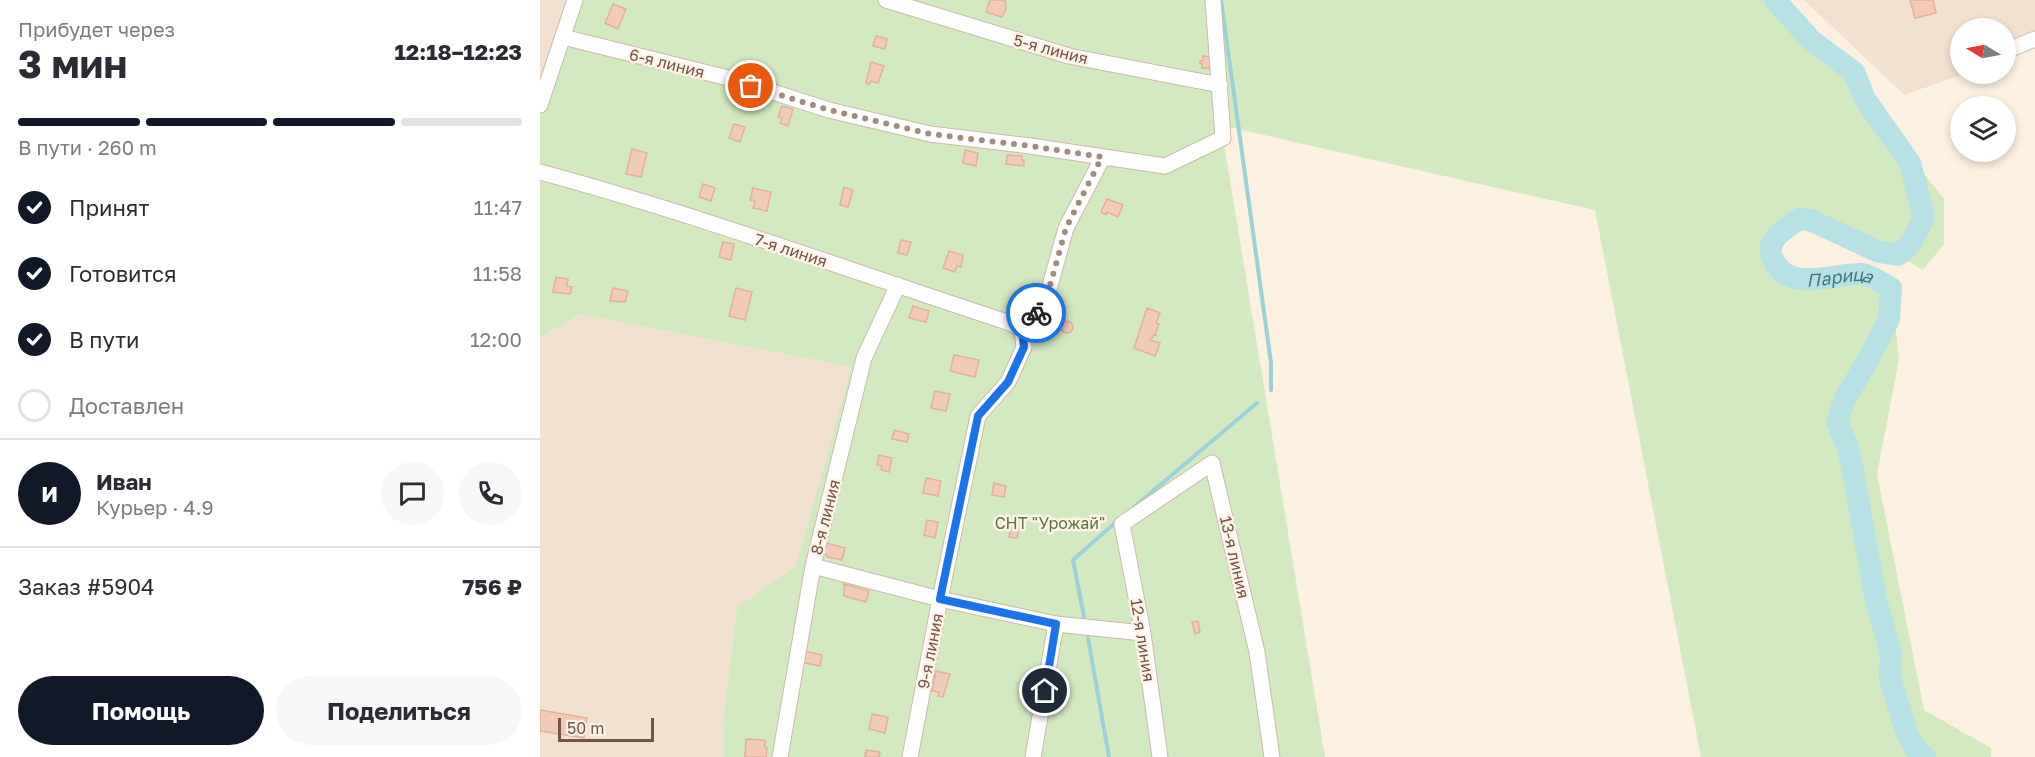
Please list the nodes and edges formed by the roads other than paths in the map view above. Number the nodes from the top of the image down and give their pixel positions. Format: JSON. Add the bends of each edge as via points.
{"nodes":[{"id":1,"x":575,"y":0,"type":"edge"},
{"id":2,"x":886,"y":0,"type":"edge"},
{"id":3,"x":1213,"y":0,"type":"edge"},
{"id":4,"x":563,"y":36,"type":"junction"},
{"id":5,"x":2035,"y":39,"type":"edge"},
{"id":6,"x":2016,"y":47,"type":"edge"},
{"id":7,"x":1220,"y":85,"type":"junction"},
{"id":8,"x":540,"y":105,"type":"edge"},
{"id":9,"x":1102,"y":157,"type":"junction"},
{"id":10,"x":540,"y":172,"type":"edge"},
{"id":11,"x":898,"y":285,"type":"junction"},
{"id":12,"x":1022,"y":329,"type":"junction"},
{"id":13,"x":1122,"y":524,"type":"joint"},
{"id":14,"x":813,"y":566,"type":"junction"},
{"id":15,"x":940,"y":599,"type":"junction"},
{"id":16,"x":1056,"y":624,"type":"junction"},
{"id":17,"x":1143,"y":633,"type":"junction"},
{"id":18,"x":780,"y":757,"type":"edge"},
{"id":19,"x":910,"y":757,"type":"edge"},
{"id":20,"x":1033,"y":757,"type":"edge"},
{"id":21,"x":1160,"y":757,"type":"edge"},
{"id":22,"x":1272,"y":757,"type":"edge"}],
"edges":[{"from":1,"to":4,"type":"street"},
{"from":2,"to":7,"type":"street","name":"5-я линия","via":[[1069,56]]},
{"from":3,"to":7,"type":"street"},
{"from":4,"to":8,"type":"street"},
{"from":4,"to":9,"type":"street","name":"6-я линия","via":[[930,134]]},
{"from":5,"to":6,"type":"street"},
{"from":7,"to":9,"type":"street","name":"6-я линия","via":[[1223,138],[1165,166]]},
{"from":9,"to":12,"type":"street","via":[[1066,228],[1046,300]]},
{"from":10,"to":11,"type":"street","name":"7-я линия","via":[[618,193]]},
{"from":11,"to":12,"type":"street","name":"7-я линия"},
{"from":11,"to":14,"type":"street","name":"8-я линия","via":[[864,358]]},
{"from":12,"to":15,"type":"street","name":"9-я линия","via":[[1024,347],[1008,382],[978,416]]},
{"from":13,"to":17,"type":"street","name":"12-я линия"},
{"from":13,"to":22,"type":"street","name":"13-я линия","via":[[1212,463],[1257,652]]},
{"from":14,"to":15,"type":"street"},
{"from":14,"to":18,"type":"street","name":"8-я линия"},
{"from":15,"to":16,"type":"street"},
{"from":15,"to":19,"type":"street","name":"9-я линия"},
{"from":16,"to":17,"type":"street"},
{"from":16,"to":20,"type":"street"},
{"from":17,"to":21,"type":"street","name":"12-я линия"}]}
